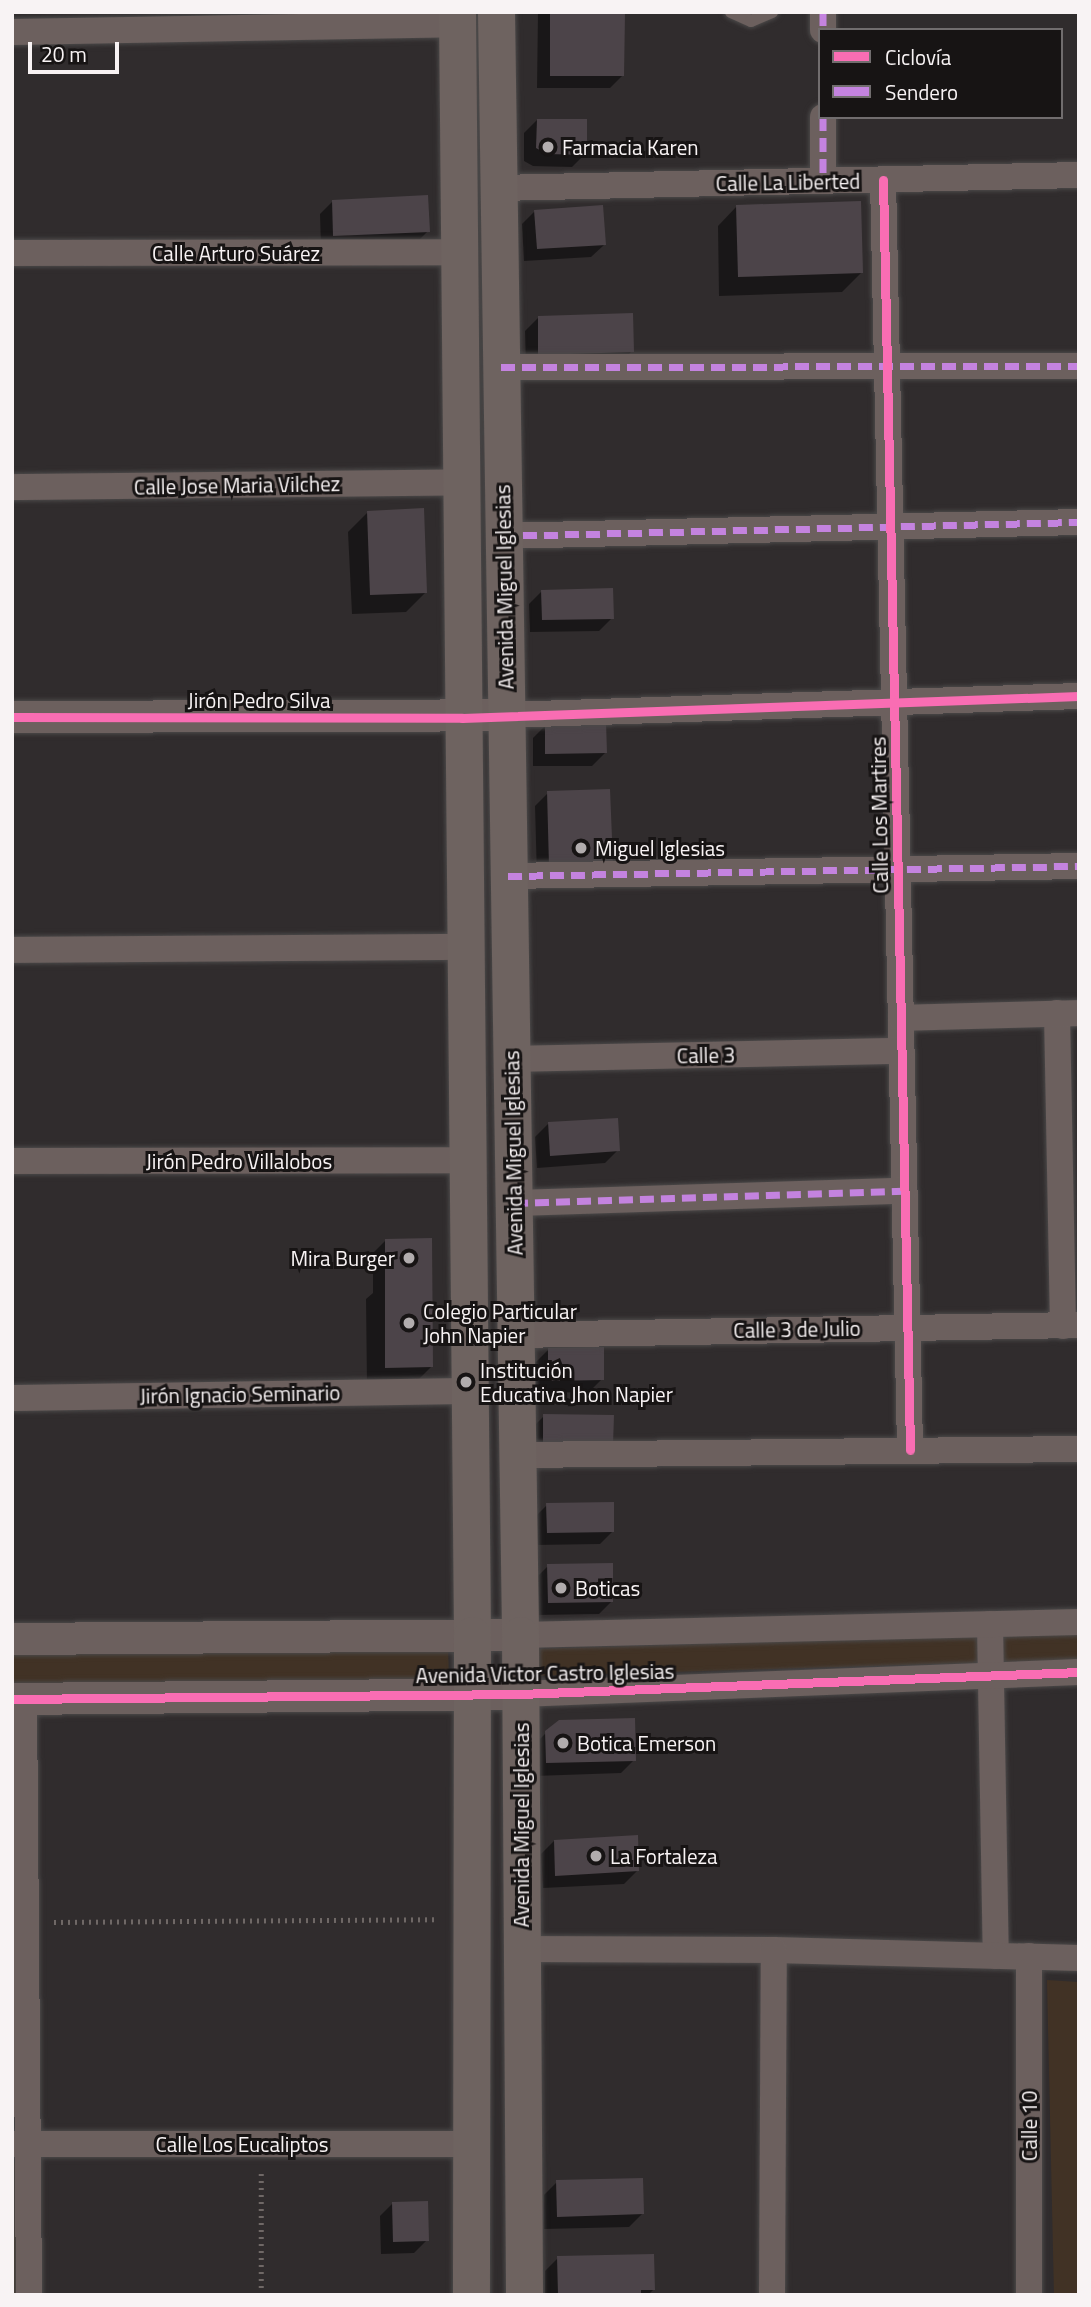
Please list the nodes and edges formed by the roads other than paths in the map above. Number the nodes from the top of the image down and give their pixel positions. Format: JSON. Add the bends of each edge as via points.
{"nodes":[{"id":1,"x":496,"y":12,"type":"edge"},
{"id":2,"x":731,"y":12,"type":"edge"},
{"id":3,"x":772,"y":12,"type":"edge"},
{"id":4,"x":457,"y":18,"type":"edge"},
{"id":5,"x":12,"y":32,"type":"edge"},
{"id":6,"x":823,"y":119,"type":"edge"},
{"id":7,"x":1079,"y":175,"type":"edge"},
{"id":8,"x":883,"y":180,"type":"junction"},
{"id":9,"x":823,"y":181,"type":"junction"},
{"id":10,"x":498,"y":188,"type":"junction"},
{"id":11,"x":459,"y":252,"type":"junction"},
{"id":12,"x":12,"y":254,"type":"edge"},
{"id":13,"x":887,"y":366,"type":"junction"},
{"id":14,"x":1079,"y":366,"type":"edge"},
{"id":15,"x":501,"y":367,"type":"junction"},
{"id":16,"x":461,"y":482,"type":"junction"},
{"id":17,"x":12,"y":486,"type":"edge"},
{"id":18,"x":1079,"y":522,"type":"edge"},
{"id":19,"x":890,"y":524,"type":"junction"},
{"id":20,"x":502,"y":536,"type":"junction"},
{"id":21,"x":1079,"y":696,"type":"edge"},
{"id":22,"x":894,"y":702,"type":"junction"},
{"id":23,"x":506,"y":715,"type":"junction"},
{"id":24,"x":12,"y":717,"type":"edge"},
{"id":25,"x":462,"y":718,"type":"junction"},
{"id":26,"x":1079,"y":866,"type":"edge"},
{"id":27,"x":898,"y":869,"type":"junction"},
{"id":28,"x":508,"y":876,"type":"junction"},
{"id":29,"x":463,"y":947,"type":"junction"},
{"id":30,"x":12,"y":950,"type":"edge"},
{"id":31,"x":1068,"y":1013,"type":"edge"},
{"id":32,"x":901,"y":1018,"type":"junction"},
{"id":33,"x":901,"y":1051,"type":"junction"},
{"id":34,"x":511,"y":1059,"type":"junction"},
{"id":35,"x":465,"y":1160,"type":"junction"},
{"id":36,"x":12,"y":1161,"type":"edge"},
{"id":37,"x":904,"y":1191,"type":"junction"},
{"id":38,"x":514,"y":1203,"type":"junction"},
{"id":39,"x":1071,"y":1325,"type":"edge"},
{"id":40,"x":908,"y":1326,"type":"junction"},
{"id":41,"x":515,"y":1335,"type":"junction"},
{"id":42,"x":468,"y":1391,"type":"junction"},
{"id":43,"x":12,"y":1398,"type":"edge"},
{"id":44,"x":1079,"y":1449,"type":"edge"},
{"id":45,"x":910,"y":1450,"type":"junction"},
{"id":46,"x":517,"y":1455,"type":"junction"},
{"id":47,"x":1079,"y":1622,"type":"edge"},
{"id":48,"x":990,"y":1625,"type":"junction"},
{"id":49,"x":472,"y":1635,"type":"junction"},
{"id":50,"x":520,"y":1635,"type":"junction"},
{"id":51,"x":12,"y":1639,"type":"edge"},
{"id":52,"x":1079,"y":1672,"type":"edge"},
{"id":53,"x":991,"y":1676,"type":"junction"},
{"id":54,"x":471,"y":1693,"type":"junction"},
{"id":55,"x":520,"y":1693,"type":"junction"},
{"id":56,"x":18,"y":1699,"type":"edge"},
{"id":57,"x":522,"y":1949,"type":"junction"},
{"id":58,"x":774,"y":1950,"type":"junction"},
{"id":59,"x":996,"y":1955,"type":"junction"},
{"id":60,"x":1029,"y":1956,"type":"junction"},
{"id":61,"x":1079,"y":1958,"type":"edge"},
{"id":62,"x":20,"y":2144,"type":"edge"},
{"id":63,"x":472,"y":2144,"type":"junction"},
{"id":64,"x":29,"y":2295,"type":"edge"},
{"id":65,"x":471,"y":2295,"type":"edge"},
{"id":66,"x":524,"y":2295,"type":"edge"},
{"id":67,"x":772,"y":2295,"type":"edge"},
{"id":68,"x":1029,"y":2295,"type":"edge"}],
"edges":[{"from":1,"to":10,"type":"main road","name":"Avenida Miguel Iglesias"},
{"from":2,"to":3,"type":"lane","via":[[751,21]]},
{"from":4,"to":5,"type":"street"},
{"from":4,"to":11,"type":"main road","name":"Avenida Miguel Iglesias"},
{"from":6,"to":9,"type":"street"},
{"from":7,"to":8,"type":"street","name":"Calle La Liberted"},
{"from":8,"to":9,"type":"street","name":"Calle La Liberted"},
{"from":8,"to":13,"type":"street","name":"Calle Los Martires"},
{"from":9,"to":10,"type":"street","name":"Calle La Liberted"},
{"from":10,"to":15,"type":"main road","name":"Avenida Miguel Iglesias"},
{"from":11,"to":12,"type":"street","name":"Calle Arturo Suárez"},
{"from":11,"to":16,"type":"main road","name":"Avenida Miguel Iglesias"},
{"from":13,"to":14,"type":"street"},
{"from":13,"to":15,"type":"street"},
{"from":13,"to":19,"type":"street","name":"Calle Los Martires"},
{"from":15,"to":20,"type":"main road","name":"Avenida Miguel Iglesias"},
{"from":16,"to":17,"type":"street","name":"Calle Jose Maria Vilchez"},
{"from":16,"to":25,"type":"main road","name":"Avenida Miguel Iglesias"},
{"from":18,"to":19,"type":"street"},
{"from":19,"to":20,"type":"street"},
{"from":19,"to":22,"type":"street","name":"Calle Los Martires"},
{"from":20,"to":23,"type":"main road","name":"Avenida Miguel Iglesias"},
{"from":21,"to":22,"type":"street"},
{"from":22,"to":23,"type":"street"},
{"from":22,"to":27,"type":"street","name":"Calle Los Martires"},
{"from":23,"to":25,"type":"street","name":"Jirón Pedro Silva"},
{"from":23,"to":28,"type":"main road","name":"Avenida Miguel Iglesias"},
{"from":24,"to":25,"type":"street","name":"Jirón Pedro Silva"},
{"from":25,"to":29,"type":"main road","name":"Avenida Miguel Iglesias"},
{"from":26,"to":27,"type":"street"},
{"from":27,"to":28,"type":"street"},
{"from":27,"to":32,"type":"street","name":"Calle Los Martires"},
{"from":28,"to":34,"type":"main road","name":"Avenida Miguel Iglesias"},
{"from":29,"to":30,"type":"street"},
{"from":29,"to":35,"type":"main road","name":"Avenida Miguel Iglesias"},
{"from":31,"to":32,"type":"street"},
{"from":31,"to":39,"type":"street"},
{"from":32,"to":33,"type":"street","name":"Calle Los Martires"},
{"from":33,"to":34,"type":"street","name":"Calle 3"},
{"from":33,"to":37,"type":"street","name":"Calle Los Martires"},
{"from":34,"to":38,"type":"main road","name":"Avenida Miguel Iglesias"},
{"from":35,"to":36,"type":"street","name":"Jirón Pedro Villalobos"},
{"from":35,"to":42,"type":"main road","name":"Avenida Miguel Iglesias"},
{"from":37,"to":38,"type":"street"},
{"from":37,"to":40,"type":"street","name":"Calle Los Martires"},
{"from":38,"to":41,"type":"main road","name":"Avenida Miguel Iglesias"},
{"from":39,"to":40,"type":"street","name":"Calle 3 de Julio"},
{"from":40,"to":41,"type":"street","name":"Calle 3 de Julio"},
{"from":40,"to":45,"type":"street","name":"Calle Los Martires"},
{"from":41,"to":46,"type":"main road","name":"Avenida Miguel Iglesias"},
{"from":42,"to":43,"type":"street","name":"Jirón Ignacio Seminario"},
{"from":42,"to":49,"type":"main road","name":"Avenida Miguel Iglesias"},
{"from":44,"to":45,"type":"street"},
{"from":45,"to":46,"type":"street"},
{"from":46,"to":50,"type":"main road","name":"Avenida Miguel Iglesias"},
{"from":47,"to":48,"type":"street","name":"Avenida Victor Castro Iglesias"},
{"from":48,"to":50,"type":"street","name":"Avenida Victor Castro Iglesias"},
{"from":48,"to":53,"type":"street"},
{"from":49,"to":50,"type":"street","name":"Avenida Victor Castro Iglesias"},
{"from":49,"to":51,"type":"street","name":"Avenida Victor Castro Iglesias"},
{"from":49,"to":54,"type":"main road","name":"Avenida Miguel Iglesias"},
{"from":50,"to":55,"type":"main road","name":"Avenida Miguel Iglesias"},
{"from":52,"to":53,"type":"street","name":"Avenida Victor Castro Iglesias"},
{"from":53,"to":55,"type":"street","name":"Avenida Victor Castro Iglesias"},
{"from":53,"to":59,"type":"street"},
{"from":54,"to":55,"type":"street","name":"Avenida Victor Castro Iglesias"},
{"from":54,"to":56,"type":"street","name":"Avenida Victor Castro Iglesias"},
{"from":54,"to":63,"type":"main road","name":"Avenida Miguel Iglesias"},
{"from":55,"to":57,"type":"main road","name":"Avenida Miguel Iglesias"},
{"from":56,"to":62,"type":"street","via":[[26,1922]]},
{"from":57,"to":58,"type":"street"},
{"from":57,"to":66,"type":"main road","name":"Avenida Miguel Iglesias"},
{"from":58,"to":59,"type":"street"},
{"from":58,"to":67,"type":"street"},
{"from":59,"to":60,"type":"street"},
{"from":60,"to":61,"type":"street"},
{"from":60,"to":68,"type":"street","name":"Calle 10"},
{"from":62,"to":63,"type":"street","name":"Calle Los Eucaliptos"},
{"from":62,"to":64,"type":"street"},
{"from":63,"to":65,"type":"main road","name":"Avenida Miguel Iglesias"}]}
